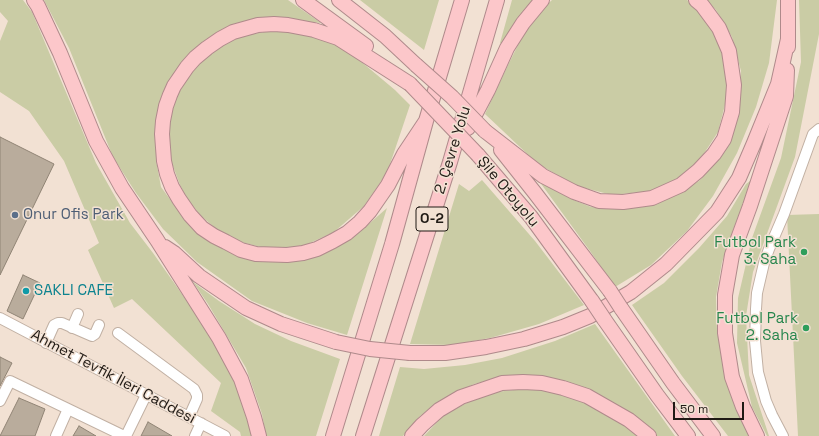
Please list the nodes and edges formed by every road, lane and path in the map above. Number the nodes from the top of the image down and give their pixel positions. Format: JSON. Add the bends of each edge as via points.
{"nodes":[{"id":1,"x":34,"y":0,"type":"edge"},
{"id":2,"x":303,"y":0,"type":"edge"},
{"id":3,"x":339,"y":0,"type":"edge"},
{"id":4,"x":462,"y":0,"type":"edge"},
{"id":5,"x":497,"y":0,"type":"edge"},
{"id":6,"x":542,"y":0,"type":"edge"},
{"id":7,"x":696,"y":0,"type":"edge"},
{"id":8,"x":788,"y":0,"type":"edge"},
{"id":9,"x":788,"y":39,"type":"junction"},
{"id":10,"x":410,"y":84,"type":"junction"},
{"id":11,"x":426,"y":121,"type":"junction"},
{"id":12,"x":819,"y":129,"type":"edge"},
{"id":13,"x":485,"y":131,"type":"junction"},
{"id":14,"x":450,"y":162,"type":"junction"},
{"id":15,"x":157,"y":240,"type":"junction"},
{"id":16,"x":78,"y":314,"type":"dead end"},
{"id":17,"x":0,"y":318,"type":"edge"},
{"id":18,"x":99,"y":325,"type":"dead end"},
{"id":19,"x":72,"y":328,"type":"junction"},
{"id":20,"x":118,"y":333,"type":"dead end"},
{"id":21,"x":46,"y":342,"type":"junction"},
{"id":22,"x":146,"y":394,"type":"junction"},
{"id":23,"x":0,"y":401,"type":"edge"},
{"id":24,"x":68,"y":409,"type":"junction"},
{"id":25,"x":189,"y":417,"type":"junction"},
{"id":26,"x":201,"y":423,"type":"junction"},
{"id":27,"x":56,"y":436,"type":"edge"},
{"id":28,"x":125,"y":436,"type":"edge"},
{"id":29,"x":194,"y":436,"type":"edge"},
{"id":30,"x":225,"y":436,"type":"edge"},
{"id":31,"x":259,"y":436,"type":"edge"},
{"id":32,"x":333,"y":436,"type":"edge"},
{"id":33,"x":363,"y":436,"type":"edge"},
{"id":34,"x":412,"y":436,"type":"edge"},
{"id":35,"x":649,"y":436,"type":"edge"},
{"id":36,"x":688,"y":436,"type":"edge"},
{"id":37,"x":713,"y":436,"type":"edge"},
{"id":38,"x":757,"y":436,"type":"edge"},
{"id":39,"x":783,"y":436,"type":"edge"}],
"edges":[{"from":1,"to":15,"type":"highway","via":[[60,53],[96,141],[122,188]]},
{"from":2,"to":10,"type":"highway","name":"Şile Otoyolu","via":[[381,57]]},
{"from":3,"to":13,"type":"highway","name":"Şile Otoyolu","bridge":true,"via":[[385,36]]},
{"from":4,"to":11,"type":"highway","number":"O-2"},
{"from":5,"to":14,"type":"highway","name":"2. Çevre Yolu","number":"O-2"},
{"from":6,"to":14,"type":"highway","via":[[507,48]]},
{"from":7,"to":13,"type":"highway","via":[[719,28],[729,50],[734,85],[732,112],[724,139],[714,154],[681,185],[652,198],[623,202],[600,200],[574,192],[543,176]]},
{"from":8,"to":9,"type":"highway"},
{"from":9,"to":15,"type":"highway","bridge":true,"via":[[778,84],[754,143],[739,178],[717,212],[666,264],[631,292],[590,316],[563,327],[524,339],[445,353],[370,349],[336,342],[281,324],[246,308],[199,276]]},
{"from":9,"to":38,"type":"highway","via":[[786,96],[732,255],[725,295],[725,333],[732,377]]},
{"from":10,"to":11,"type":"highway","via":[[338,38],[314,30],[274,24],[233,32],[195,58],[179,79],[166,106],[162,134],[164,161],[172,187],[190,215],[202,228],[241,250],[256,254],[303,253],[333,241],[360,222],[388,185],[404,154]]},
{"from":10,"to":36,"type":"highway","name":"Şile Otoyolu","bridge":true,"via":[[478,155],[531,217]]},
{"from":11,"to":32,"type":"highway","number":"O-2","via":[[392,244]]},
{"from":12,"to":39,"type":"street","via":[[813,134],[769,249],[757,293],[755,341],[758,372],[766,401]]},
{"from":13,"to":37,"type":"highway","name":"Şile Otoyolu","bridge":true,"via":[[610,291]]},
{"from":14,"to":33,"type":"highway","name":"2. Çevre Yolu","number":"O-2"},
{"from":15,"to":31,"type":"highway","via":[[219,338],[241,379]]},
{"from":16,"to":19,"type":"street"},
{"from":17,"to":21,"type":"street","name":"Ahmet Tevfik İleri Caddesi"},
{"from":18,"to":19,"type":"street","via":[[92,336]]},
{"from":19,"to":21,"type":"street","via":[[60,322],[56,323]]},
{"from":20,"to":25,"type":"street","via":[[194,389],[197,399]]},
{"from":21,"to":22,"type":"street","name":"Ahmet Tevfik İleri Caddesi"},
{"from":22,"to":25,"type":"street","name":"Ahmet Tevfik İleri Caddesi"},
{"from":22,"to":28,"type":"street"},
{"from":23,"to":24,"type":"street","via":[[10,381]]},
{"from":24,"to":27,"type":"street"},
{"from":24,"to":28,"type":"street"},
{"from":25,"to":26,"type":"street","name":"Ahmet Tevfik İleri Caddesi"},
{"from":26,"to":29,"type":"street"},
{"from":26,"to":30,"type":"street","name":"Ahmet Tevfik İleri Caddesi"},
{"from":34,"to":35,"type":"highway","via":[[439,410],[461,397],[502,383],[523,382],[542,383],[588,396],[629,420]]}]}
